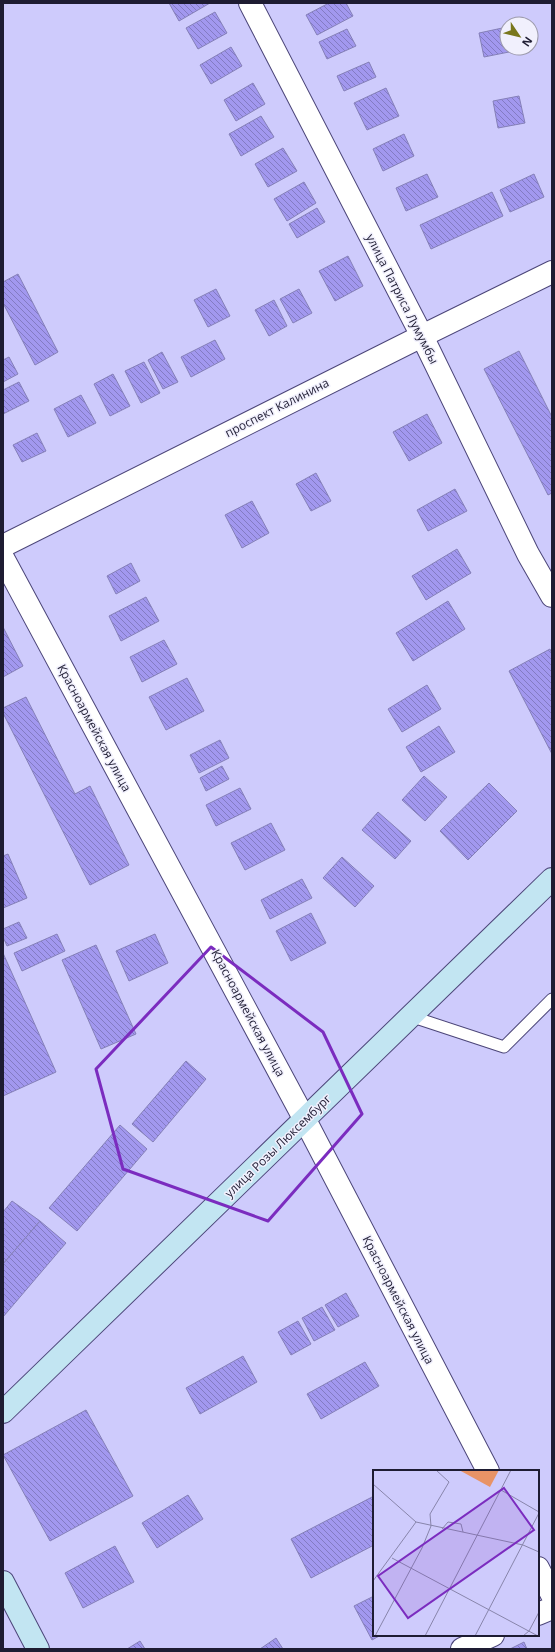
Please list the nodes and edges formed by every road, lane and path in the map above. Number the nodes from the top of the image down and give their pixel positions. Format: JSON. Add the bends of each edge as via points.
{"nodes":[{"id":1,"x":250,"y":3,"type":"edge"},
{"id":2,"x":552,"y":272,"type":"edge"},
{"id":3,"x":422,"y":336,"type":"junction"},
{"id":4,"x":3,"y":546,"type":"edge"},
{"id":5,"x":3,"y":558,"type":"edge"},
{"id":6,"x":552,"y":596,"type":"edge"},
{"id":7,"x":552,"y":879,"type":"edge"},
{"id":8,"x":552,"y":999,"type":"edge"},
{"id":9,"x":410,"y":1016,"type":"junction"},
{"id":10,"x":305,"y":1120,"type":"junction"},
{"id":11,"x":3,"y":1412,"type":"edge"},
{"id":12,"x":487,"y":1470,"type":"edge"},
{"id":13,"x":539,"y":1570,"type":"edge"},
{"id":14,"x":3,"y":1582,"type":"edge"},
{"id":15,"x":552,"y":1595,"type":"edge"},
{"id":16,"x":552,"y":1608,"type":"edge"},
{"id":17,"x":539,"y":1614,"type":"edge"},
{"id":18,"x":491,"y":1636,"type":"edge"},
{"id":19,"x":38,"y":1649,"type":"edge"},
{"id":20,"x":462,"y":1649,"type":"edge"}],
"edges":[{"from":1,"to":3,"type":"street","name":"улица Патриса Лумумбы"},
{"from":2,"to":3,"type":"street","name":"проспект Калинина"},
{"from":3,"to":4,"type":"street","name":"проспект Калинина"},
{"from":3,"to":6,"type":"street","name":"улица Патриса Лумумбы","via":[[528,554]]},
{"from":5,"to":10,"type":"street","name":"Красноармейская улица"},
{"from":7,"to":9,"type":"main road","name":"улица Розы Люксембург"},
{"from":8,"to":9,"type":"lane","via":[[504,1047]]},
{"from":9,"to":10,"type":"main road","name":"улица Розы Люксембург"},
{"from":10,"to":11,"type":"main road","name":"улица Розы Люксембург"},
{"from":10,"to":12,"type":"street","name":"Красноармейская улица"},
{"from":13,"to":15,"type":"street"},
{"from":14,"to":19,"type":"main road"},
{"from":16,"to":17,"type":"street"},
{"from":18,"to":20,"type":"street"}]}
